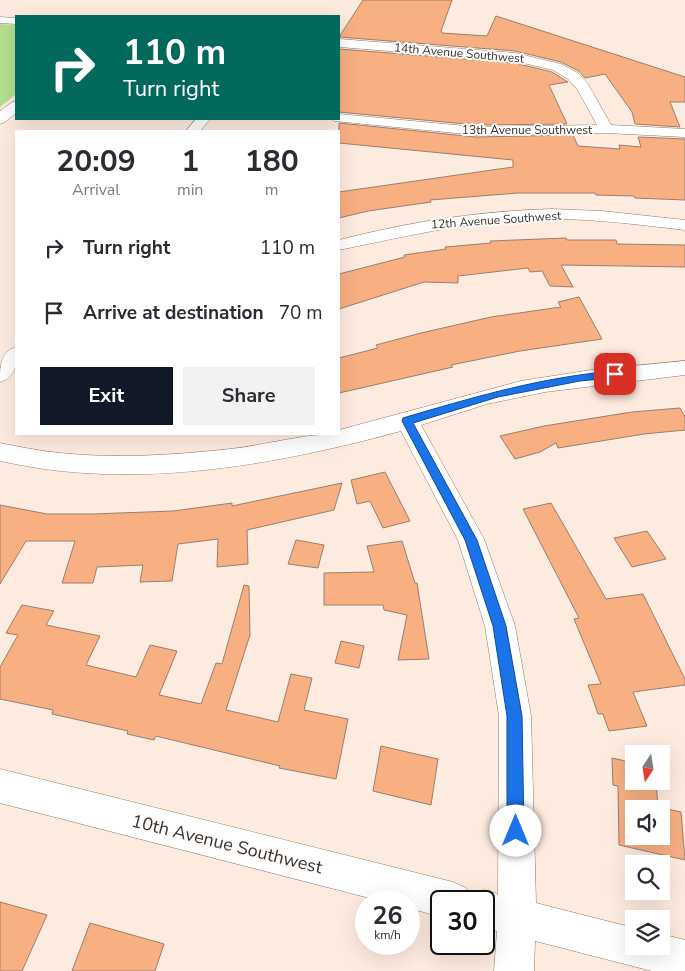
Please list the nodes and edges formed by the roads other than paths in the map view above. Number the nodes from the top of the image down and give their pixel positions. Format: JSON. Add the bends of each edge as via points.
{"nodes":[{"id":1,"x":0,"y":20,"type":"edge"},
{"id":2,"x":15,"y":21,"type":"edge"},
{"id":3,"x":340,"y":42,"type":"edge"},
{"id":4,"x":15,"y":107,"type":"edge"},
{"id":5,"x":340,"y":118,"type":"edge"},
{"id":6,"x":0,"y":119,"type":"edge"},
{"id":7,"x":202,"y":120,"type":"edge"},
{"id":8,"x":606,"y":129,"type":"junction"},
{"id":9,"x":194,"y":130,"type":"edge"},
{"id":10,"x":685,"y":133,"type":"edge"},
{"id":11,"x":685,"y":225,"type":"edge"},
{"id":12,"x":340,"y":245,"type":"edge"},
{"id":13,"x":15,"y":355,"type":"edge"},
{"id":14,"x":685,"y":368,"type":"edge"},
{"id":15,"x":0,"y":375,"type":"edge"},
{"id":16,"x":407,"y":421,"type":"junction"},
{"id":17,"x":0,"y":452,"type":"edge"},
{"id":18,"x":0,"y":786,"type":"edge"},
{"id":19,"x":430,"y":895,"type":"edge"},
{"id":20,"x":500,"y":913,"type":"edge"},
{"id":21,"x":685,"y":960,"type":"edge"},
{"id":22,"x":514,"y":971,"type":"edge"}],
"edges":[{"from":1,"to":2,"type":"street"},
{"from":3,"to":8,"type":"street","name":"14th Avenue Southwest","via":[[516,57],[557,67],[573,76],[583,87]]},
{"from":4,"to":6,"type":"street"},
{"from":5,"to":8,"type":"street","name":"13th Avenue Southwest","via":[[476,131]]},
{"from":7,"to":9,"type":"street"},
{"from":8,"to":10,"type":"street","name":"13th Avenue Southwest"},
{"from":11,"to":12,"type":"street","name":"12th Avenue Southwest","via":[[553,214],[428,224]]},
{"from":13,"to":15,"type":"street"},
{"from":14,"to":16,"type":"street","via":[[580,377],[497,394]]},
{"from":16,"to":17,"type":"street","via":[[300,447],[238,458],[165,465],[70,463]]},
{"from":16,"to":20,"type":"street","via":[[471,540],[500,626],[515,716]]},
{"from":18,"to":19,"type":"street","name":"10th Avenue Southwest"},
{"from":20,"to":21,"type":"street"},
{"from":20,"to":22,"type":"street"}]}
